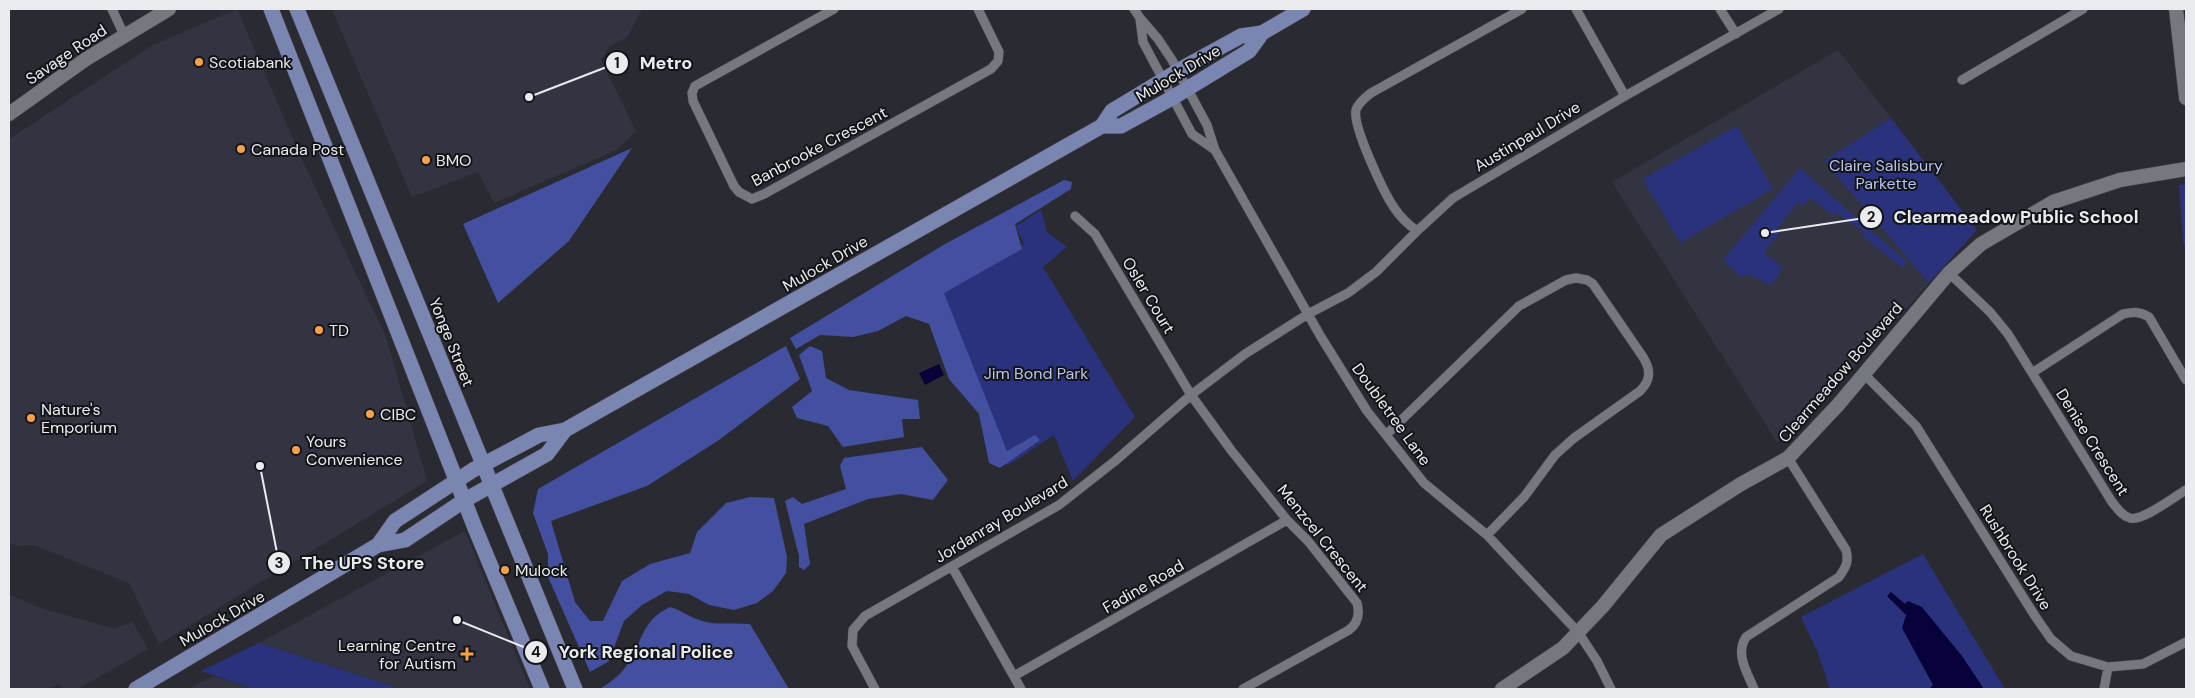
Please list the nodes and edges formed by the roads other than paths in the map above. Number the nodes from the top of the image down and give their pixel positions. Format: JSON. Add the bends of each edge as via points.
{"nodes":[{"id":1,"x":112,"y":9,"type":"edge"},
{"id":2,"x":169,"y":9,"type":"edge"},
{"id":3,"x":271,"y":9,"type":"edge"},
{"id":4,"x":297,"y":9,"type":"edge"},
{"id":5,"x":834,"y":9,"type":"edge"},
{"id":6,"x":978,"y":9,"type":"edge"},
{"id":7,"x":1134,"y":9,"type":"edge"},
{"id":8,"x":1303,"y":9,"type":"edge"},
{"id":9,"x":1522,"y":9,"type":"edge"},
{"id":10,"x":1576,"y":9,"type":"edge"},
{"id":11,"x":1720,"y":9,"type":"edge"},
{"id":12,"x":1779,"y":9,"type":"edge"},
{"id":13,"x":2083,"y":9,"type":"edge"},
{"id":14,"x":2176,"y":9,"type":"edge"},
{"id":15,"x":1140,"y":18,"type":"junction"},
{"id":16,"x":1262,"y":33,"type":"junction"},
{"id":17,"x":1736,"y":34,"type":"junction"},
{"id":18,"x":124,"y":36,"type":"junction"},
{"id":19,"x":2182,"y":39,"type":"edge"},
{"id":20,"x":1177,"y":71,"type":"junction"},
{"id":21,"x":1164,"y":80,"type":"junction"},
{"id":22,"x":1962,"y":80,"type":"dead end"},
{"id":23,"x":1186,"y":89,"type":"junction"},
{"id":24,"x":1625,"y":96,"type":"junction"},
{"id":25,"x":1172,"y":98,"type":"junction"},
{"id":26,"x":2186,"y":98,"type":"edge"},
{"id":27,"x":9,"y":114,"type":"edge"},
{"id":28,"x":1102,"y":126,"type":"junction"},
{"id":29,"x":1215,"y":150,"type":"junction"},
{"id":30,"x":2186,"y":169,"type":"edge"},
{"id":31,"x":1075,"y":216,"type":"dead end"},
{"id":32,"x":1417,"y":231,"type":"junction"},
{"id":33,"x":1949,"y":273,"type":"junction"},
{"id":34,"x":1308,"y":314,"type":"junction"},
{"id":35,"x":2032,"y":373,"type":"junction"},
{"id":36,"x":1864,"y":374,"type":"junction"},
{"id":37,"x":2186,"y":380,"type":"edge"},
{"id":38,"x":1191,"y":395,"type":"junction"},
{"id":39,"x":565,"y":430,"type":"junction"},
{"id":40,"x":1387,"y":434,"type":"junction"},
{"id":41,"x":1788,"y":458,"type":"junction"},
{"id":42,"x":484,"y":464,"type":"junction"},
{"id":43,"x":458,"y":481,"type":"junction"},
{"id":44,"x":493,"y":486,"type":"junction"},
{"id":45,"x":2186,"y":490,"type":"edge"},
{"id":46,"x":466,"y":500,"type":"junction"},
{"id":47,"x":1287,"y":520,"type":"junction"},
{"id":48,"x":1487,"y":535,"type":"junction"},
{"id":49,"x":378,"y":545,"type":"junction"},
{"id":50,"x":952,"y":567,"type":"junction"},
{"id":51,"x":1578,"y":632,"type":"junction"},
{"id":52,"x":2186,"y":642,"type":"edge"},
{"id":53,"x":2108,"y":667,"type":"junction"},
{"id":54,"x":1014,"y":676,"type":"junction"},
{"id":55,"x":136,"y":689,"type":"edge"},
{"id":56,"x":542,"y":689,"type":"edge"},
{"id":57,"x":575,"y":689,"type":"edge"},
{"id":58,"x":875,"y":689,"type":"edge"},
{"id":59,"x":1021,"y":689,"type":"edge"},
{"id":60,"x":1243,"y":689,"type":"edge"},
{"id":61,"x":1502,"y":689,"type":"edge"},
{"id":62,"x":1610,"y":689,"type":"edge"},
{"id":63,"x":1754,"y":689,"type":"edge"},
{"id":64,"x":2104,"y":689,"type":"edge"}],
"edges":[{"from":1,"to":18,"type":"street"},
{"from":2,"to":18,"type":"street","name":"Savage Road"},
{"from":3,"to":43,"type":"main road"},
{"from":4,"to":42,"type":"main road","name":"Yonge Street"},
{"from":5,"to":6,"type":"street","name":"Banbrooke Crescent","via":[[695,86],[693,101],[734,186],[746,197],[752,199],[764,194],[991,69],[998,61],[999,52]]},
{"from":7,"to":15,"type":"street","name":"Doubletree Lane"},
{"from":8,"to":16,"type":"main road","name":"Mulock Drive"},
{"from":9,"to":32,"type":"street","via":[[1371,93],[1358,106],[1359,133],[1386,193],[1394,209]]},
{"from":10,"to":24,"type":"street"},
{"from":11,"to":17,"type":"street"},
{"from":12,"to":17,"type":"street","name":"Austinpaul Drive"},
{"from":13,"to":22,"type":"street"},
{"from":14,"to":19,"type":"street"},
{"from":15,"to":20,"type":"street","name":"Doubletree Lane","via":[[1158,39]]},
{"from":15,"to":21,"type":"street","name":"Doubletree Lane","via":[[1143,42]]},
{"from":16,"to":20,"type":"main road","name":"Mulock Drive","via":[[1242,36]]},
{"from":16,"to":23,"type":"main road","name":"Mulock Drive","via":[[1249,51]]},
{"from":17,"to":24,"type":"street","name":"Austinpaul Drive"},
{"from":18,"to":27,"type":"street","name":"Savage Road"},
{"from":19,"to":26,"type":"street"},
{"from":20,"to":21,"type":"main road","name":"Mulock Drive"},
{"from":20,"to":23,"type":"street","name":"Doubletree Lane"},
{"from":21,"to":25,"type":"street","name":"Doubletree Lane"},
{"from":21,"to":28,"type":"main road","name":"Mulock Drive","via":[[1112,112]]},
{"from":23,"to":25,"type":"main road","name":"Mulock Drive"},
{"from":23,"to":29,"type":"street","name":"Doubletree Lane","via":[[1207,125]]},
{"from":24,"to":32,"type":"street","name":"Austinpaul Drive","via":[[1453,198]]},
{"from":25,"to":28,"type":"main road","name":"Mulock Drive","via":[[1121,126]]},
{"from":25,"to":29,"type":"street","name":"Doubletree Lane","via":[[1192,134]]},
{"from":28,"to":39,"type":"main road","name":"Mulock Drive"},
{"from":29,"to":34,"type":"street","name":"Doubletree Lane"},
{"from":30,"to":33,"type":"street","name":"Clearmeadow Boulevard","via":[[2120,180],[2053,202],[1981,244]]},
{"from":31,"to":38,"type":"street","name":"Osler Court","via":[[1096,234]]},
{"from":32,"to":34,"type":"street","name":"Austinpaul Drive","via":[[1376,272],[1348,293]]},
{"from":33,"to":35,"type":"street","name":"Denise Crescent","via":[[1990,312]]},
{"from":33,"to":36,"type":"street","name":"Clearmeadow Boulevard"},
{"from":34,"to":38,"type":"street","name":"Jordanray Boulevard","via":[[1244,354]]},
{"from":34,"to":40,"type":"street","name":"Doubletree Lane","via":[[1358,398]]},
{"from":35,"to":37,"type":"street","via":[[2123,314],[2134,312],[2149,317]]},
{"from":35,"to":45,"type":"street","name":"Denise Crescent","via":[[2122,514],[2129,518],[2142,517]]},
{"from":36,"to":41,"type":"street","name":"Clearmeadow Boulevard"},
{"from":36,"to":53,"type":"street","name":"Rushbrook Drive","via":[[1916,426],[2052,639],[2071,656]]},
{"from":38,"to":47,"type":"street","name":"Menzcel Crescent"},
{"from":38,"to":50,"type":"street","name":"Jordanray Boulevard","via":[[1115,462],[1059,505]]},
{"from":39,"to":42,"type":"main road","name":"Mulock Drive","via":[[539,435]]},
{"from":39,"to":44,"type":"main road","name":"Mulock Drive","via":[[547,454]]},
{"from":40,"to":48,"type":"street","name":"Doubletree Lane","via":[[1424,483]]},
{"from":40,"to":48,"type":"street","via":[[1519,306],[1566,280],[1576,278],[1594,284],[1648,365],[1649,378],[1640,391],[1555,455],[1524,497]]},
{"from":41,"to":51,"type":"street","name":"Clearmeadow Boulevard","via":[[1661,535]]},
{"from":41,"to":63,"type":"street","via":[[1846,550],[1847,566],[1839,577],[1746,637],[1741,644],[1740,656]]},
{"from":42,"to":43,"type":"main road","name":"Mulock Drive"},
{"from":42,"to":44,"type":"main road","name":"Yonge Street"},
{"from":43,"to":46,"type":"main road"},
{"from":43,"to":49,"type":"main road","name":"Mulock Drive","via":[[395,521]]},
{"from":44,"to":46,"type":"main road","name":"Mulock Drive"},
{"from":44,"to":57,"type":"main road","name":"Yonge Street"},
{"from":46,"to":49,"type":"main road","name":"Mulock Drive","via":[[405,540]]},
{"from":46,"to":56,"type":"main road"},
{"from":47,"to":54,"type":"street","name":"Fadine Road"},
{"from":47,"to":60,"type":"street","name":"Menzcel Crescent","via":[[1308,541],[1357,603],[1358,618],[1349,630]]},
{"from":48,"to":51,"type":"street","name":"Doubletree Lane"},
{"from":49,"to":55,"type":"main road","name":"Mulock Drive"},
{"from":50,"to":54,"type":"street"},
{"from":50,"to":58,"type":"street","name":"Jordanray Boulevard","via":[[865,616],[853,630],[852,646]]},
{"from":51,"to":61,"type":"street","name":"Clearmeadow Boulevard","via":[[1563,648]]},
{"from":51,"to":62,"type":"street","name":"Doubletree Lane"},
{"from":52,"to":53,"type":"street","name":"Rushbrook Drive","via":[[2144,664]]},
{"from":53,"to":64,"type":"street"},
{"from":54,"to":59,"type":"street"}]}
